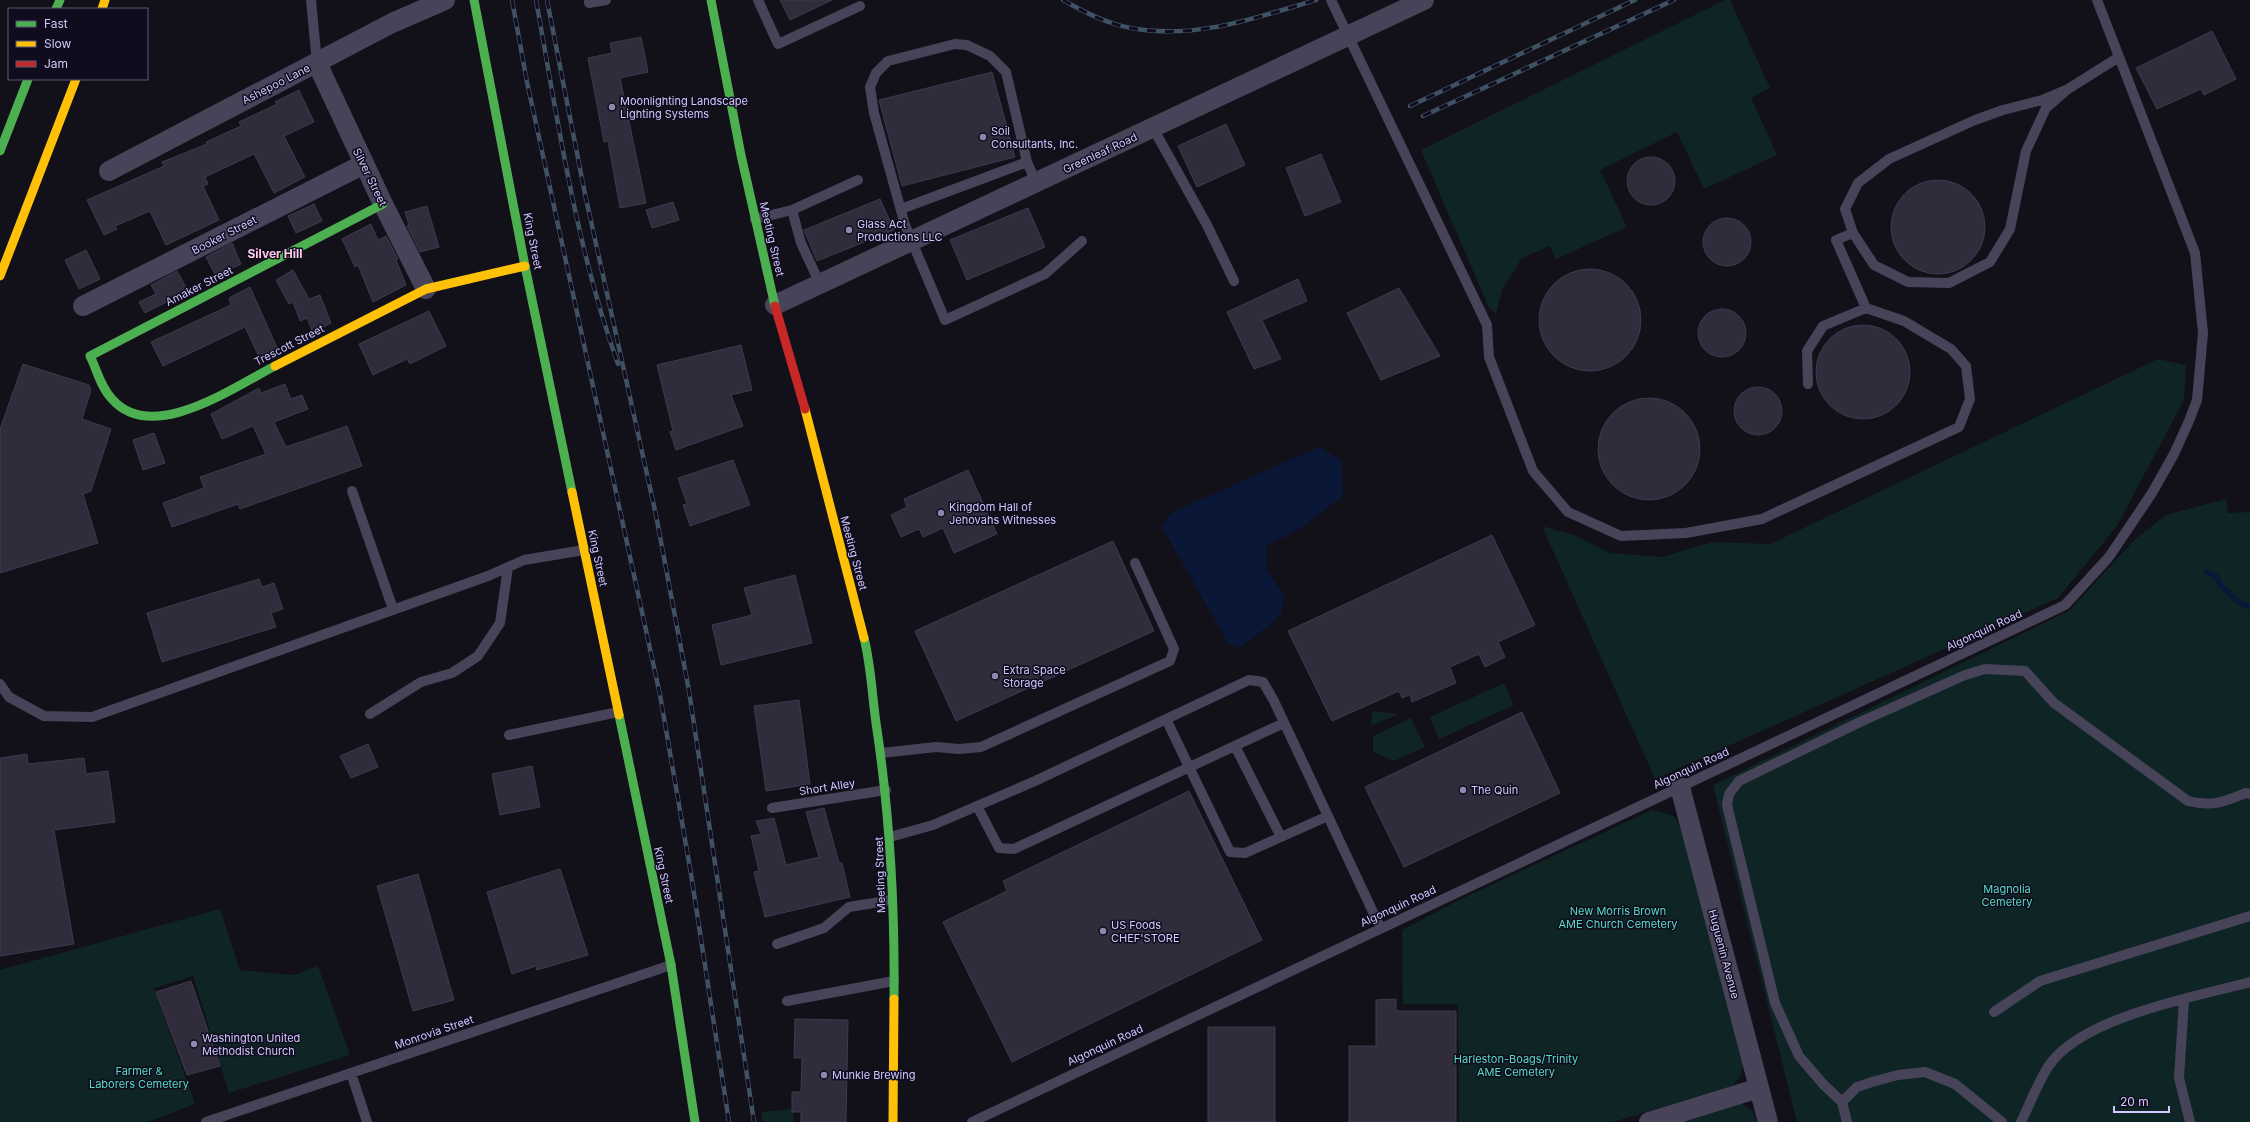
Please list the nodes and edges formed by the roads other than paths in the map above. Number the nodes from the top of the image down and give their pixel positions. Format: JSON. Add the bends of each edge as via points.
{"nodes":[{"id":1,"x":310,"y":0,"type":"edge"},
{"id":2,"x":445,"y":0,"type":"edge"},
{"id":3,"x":474,"y":0,"type":"edge"},
{"id":4,"x":589,"y":0,"type":"edge"},
{"id":5,"x":606,"y":0,"type":"edge"},
{"id":6,"x":711,"y":0,"type":"edge"},
{"id":7,"x":758,"y":0,"type":"edge"},
{"id":8,"x":1331,"y":0,"type":"edge"},
{"id":9,"x":1424,"y":0,"type":"edge"},
{"id":10,"x":2097,"y":0,"type":"edge"},
{"id":11,"x":860,"y":6,"type":"dead end"},
{"id":12,"x":1348,"y":36,"type":"junction"},
{"id":13,"x":2118,"y":57,"type":"junction"},
{"id":14,"x":317,"y":63,"type":"junction"},
{"id":15,"x":28,"y":80,"type":"edge"},
{"id":16,"x":76,"y":80,"type":"edge"},
{"id":17,"x":2068,"y":89,"type":"junction"},
{"id":18,"x":1153,"y":128,"type":"junction"},
{"id":19,"x":0,"y":151,"type":"edge"},
{"id":20,"x":1027,"y":162,"type":"junction"},
{"id":21,"x":364,"y":164,"type":"junction"},
{"id":22,"x":109,"y":171,"type":"dead end"},
{"id":23,"x":858,"y":180,"type":"dead end"},
{"id":24,"x":1036,"y":182,"type":"junction"},
{"id":25,"x":383,"y":204,"type":"junction"},
{"id":26,"x":792,"y":210,"type":"junction"},
{"id":27,"x":901,"y":210,"type":"junction"},
{"id":28,"x":756,"y":219,"type":"junction"},
{"id":29,"x":1853,"y":233,"type":"junction"},
{"id":30,"x":912,"y":241,"type":"junction"},
{"id":31,"x":1082,"y":241,"type":"dead end"},
{"id":32,"x":525,"y":266,"type":"junction"},
{"id":33,"x":0,"y":276,"type":"edge"},
{"id":34,"x":1234,"y":281,"type":"dead end"},
{"id":35,"x":820,"y":284,"type":"junction"},
{"id":36,"x":426,"y":289,"type":"junction"},
{"id":37,"x":775,"y":305,"type":"junction"},
{"id":38,"x":83,"y":306,"type":"dead end"},
{"id":39,"x":1866,"y":308,"type":"junction"},
{"id":40,"x":90,"y":356,"type":"joint"},
{"id":41,"x":1808,"y":384,"type":"dead end"},
{"id":42,"x":352,"y":491,"type":"dead end"},
{"id":43,"x":584,"y":550,"type":"junction"},
{"id":44,"x":1135,"y":563,"type":"dead end"},
{"id":45,"x":508,"y":567,"type":"junction"},
{"id":46,"x":393,"y":609,"type":"junction"},
{"id":47,"x":0,"y":684,"type":"edge"},
{"id":48,"x":618,"y":712,"type":"junction"},
{"id":49,"x":370,"y":714,"type":"dead end"},
{"id":50,"x":1166,"y":719,"type":"junction"},
{"id":51,"x":1284,"y":723,"type":"junction"},
{"id":52,"x":509,"y":735,"type":"dead end"},
{"id":53,"x":1235,"y":746,"type":"junction"},
{"id":54,"x":881,"y":753,"type":"junction"},
{"id":55,"x":1189,"y":767,"type":"junction"},
{"id":56,"x":1680,"y":787,"type":"junction"},
{"id":57,"x":886,"y":790,"type":"junction"},
{"id":58,"x":2250,"y":794,"type":"edge"},
{"id":59,"x":977,"y":806,"type":"junction"},
{"id":60,"x":772,"y":808,"type":"dead end"},
{"id":61,"x":1328,"y":816,"type":"junction"},
{"id":62,"x":890,"y":837,"type":"junction"},
{"id":63,"x":1281,"y":837,"type":"junction"},
{"id":64,"x":892,"y":900,"type":"junction"},
{"id":65,"x":2250,"y":916,"type":"edge"},
{"id":66,"x":1380,"y":927,"type":"junction"},
{"id":67,"x":777,"y":944,"type":"dead end"},
{"id":68,"x":670,"y":965,"type":"junction"},
{"id":69,"x":894,"y":981,"type":"junction"},
{"id":70,"x":2250,"y":982,"type":"edge"},
{"id":71,"x":2184,"y":1000,"type":"junction"},
{"id":72,"x":786,"y":1001,"type":"dead end"},
{"id":73,"x":1994,"y":1012,"type":"dead end"},
{"id":74,"x":351,"y":1073,"type":"junction"},
{"id":75,"x":1759,"y":1088,"type":"junction"},
{"id":76,"x":1842,"y":1102,"type":"junction"},
{"id":77,"x":206,"y":1122,"type":"edge"},
{"id":78,"x":367,"y":1122,"type":"edge"},
{"id":79,"x":695,"y":1122,"type":"edge"},
{"id":80,"x":893,"y":1122,"type":"edge"},
{"id":81,"x":972,"y":1122,"type":"edge"},
{"id":82,"x":1649,"y":1122,"type":"edge"},
{"id":83,"x":1768,"y":1122,"type":"edge"},
{"id":84,"x":1847,"y":1122,"type":"edge"},
{"id":85,"x":2002,"y":1122,"type":"edge"},
{"id":86,"x":2021,"y":1122,"type":"edge"},
{"id":87,"x":2190,"y":1122,"type":"edge"}],
"edges":[{"from":1,"to":14,"type":"lane"},
{"from":2,"to":14,"type":"street","name":"Ashepoo Lane","via":[[398,20]]},
{"from":3,"to":32,"type":"main road","name":"King Street"},
{"from":4,"to":5,"type":"lane","via":[[589,3]]},
{"from":6,"to":28,"type":"main road","name":"Meeting Street"},
{"from":7,"to":11,"type":"lane","via":[[778,44]]},
{"from":8,"to":12,"type":"lane"},
{"from":9,"to":12,"type":"street","name":"Greenleaf Road"},
{"from":10,"to":13,"type":"lane","name":"Algonquin Road"},
{"from":12,"to":18,"type":"street","name":"Greenleaf Road"},
{"from":12,"to":39,"type":"lane","via":[[1487,325],[1489,358],[1534,470],[1568,512],[1621,536],[1686,533],[1762,518],[1960,427],[1970,399],[1966,366],[1951,349],[1904,321]]},
{"from":13,"to":17,"type":"lane"},
{"from":13,"to":56,"type":"lane","name":"Algonquin Road","via":[[2195,253],[2204,333],[2197,400],[2152,493],[2109,557],[2065,605]]},
{"from":14,"to":21,"type":"street","name":"Silver Street"},
{"from":14,"to":22,"type":"street","name":"Ashepoo Lane"},
{"from":15,"to":19,"type":"main road"},
{"from":16,"to":33,"type":"main road"},
{"from":17,"to":29,"type":"lane","via":[[2042,100],[1975,120],[1889,159],[1858,183],[1845,210]]},
{"from":17,"to":29,"type":"lane","via":[[2046,108],[2026,151],[2010,229],[1990,262],[1949,283],[1908,282],[1874,265]]},
{"from":18,"to":24,"type":"street","name":"Greenleaf Road"},
{"from":18,"to":34,"type":"lane","via":[[1207,225]]},
{"from":20,"to":24,"type":"lane"},
{"from":20,"to":27,"type":"lane"},
{"from":20,"to":27,"type":"lane","via":[[1006,72],[990,56],[967,45],[955,44],[888,61],[876,73],[870,87],[874,112]]},
{"from":21,"to":25,"type":"street","name":"Silver Street"},
{"from":21,"to":38,"type":"street","name":"Booker Street"},
{"from":23,"to":26,"type":"lane"},
{"from":24,"to":30,"type":"street","name":"Greenleaf Road"},
{"from":25,"to":36,"type":"street","name":"Silver Street"},
{"from":25,"to":40,"type":"main road","name":"Amaker Street"},
{"from":26,"to":28,"type":"lane"},
{"from":26,"to":35,"type":"lane","via":[[801,243]]},
{"from":27,"to":30,"type":"lane"},
{"from":28,"to":37,"type":"main road","name":"Meeting Street"},
{"from":29,"to":39,"type":"lane","via":[[1836,240]]},
{"from":30,"to":31,"type":"lane","via":[[945,320],[1045,274]]},
{"from":30,"to":35,"type":"street","name":"Greenleaf Road"},
{"from":32,"to":36,"type":"main road","name":"Trescott Street"},
{"from":32,"to":43,"type":"main road","name":"King Street"},
{"from":35,"to":37,"type":"street","name":"Greenleaf Road"},
{"from":36,"to":40,"type":"main road","name":"Trescott Street","via":[[184,412],[169,416],[143,416],[121,408],[111,399]]},
{"from":37,"to":54,"type":"main road","name":"Meeting Street","via":[[865,643]]},
{"from":39,"to":41,"type":"lane","via":[[1823,326],[1807,351]]},
{"from":42,"to":46,"type":"lane"},
{"from":43,"to":45,"type":"lane","via":[[524,560]]},
{"from":43,"to":48,"type":"main road","name":"King Street"},
{"from":44,"to":54,"type":"lane","via":[[1174,649],[1170,661],[981,747],[959,750],[936,747]]},
{"from":45,"to":46,"type":"lane"},
{"from":45,"to":49,"type":"lane","via":[[500,623],[478,656],[452,673],[421,682]]},
{"from":46,"to":47,"type":"lane","via":[[92,717],[44,716],[9,697]]},
{"from":48,"to":52,"type":"lane"},
{"from":48,"to":68,"type":"main road","name":"King Street"},
{"from":50,"to":51,"type":"lane","via":[[1249,680],[1263,682]]},
{"from":50,"to":55,"type":"lane"},
{"from":50,"to":59,"type":"lane"},
{"from":51,"to":53,"type":"lane"},
{"from":51,"to":61,"type":"lane"},
{"from":53,"to":55,"type":"lane"},
{"from":53,"to":63,"type":"lane"},
{"from":54,"to":57,"type":"main road","name":"Meeting Street"},
{"from":55,"to":59,"type":"lane","via":[[1014,850],[999,848]]},
{"from":55,"to":63,"type":"lane","via":[[1230,852],[1245,853]]},
{"from":56,"to":66,"type":"lane","name":"Algonquin Road"},
{"from":56,"to":75,"type":"street","name":"Huguenin Avenue"},
{"from":57,"to":60,"type":"lane","name":"Short Alley"},
{"from":57,"to":62,"type":"main road","name":"Meeting Street"},
{"from":58,"to":76,"type":"lane","via":[[2246,793],[2218,804],[2205,805],[2188,801],[2054,703],[2025,671],[2005,669],[1985,669],[1965,675],[1860,722],[1739,781],[1729,794],[1727,805],[1775,1003],[1799,1056]]},
{"from":59,"to":62,"type":"lane","via":[[933,825]]},
{"from":61,"to":63,"type":"lane"},
{"from":61,"to":66,"type":"lane"},
{"from":62,"to":64,"type":"main road","name":"Meeting Street"},
{"from":64,"to":67,"type":"lane","via":[[849,907],[824,928]]},
{"from":64,"to":69,"type":"main road","name":"Meeting Street"},
{"from":65,"to":73,"type":"lane","via":[[2040,981]]},
{"from":66,"to":81,"type":"lane","name":"Algonquin Road"},
{"from":68,"to":74,"type":"lane","name":"Monrovia Street"},
{"from":68,"to":79,"type":"main road","name":"King Street"},
{"from":69,"to":72,"type":"lane"},
{"from":69,"to":80,"type":"main road","name":"Meeting Street"},
{"from":70,"to":71,"type":"lane"},
{"from":71,"to":86,"type":"lane","via":[[2103,1026],[2067,1047],[2048,1066]]},
{"from":71,"to":87,"type":"lane","via":[[2179,1078]]},
{"from":74,"to":77,"type":"lane","name":"Monrovia Street"},
{"from":74,"to":78,"type":"lane"},
{"from":75,"to":82,"type":"street"},
{"from":75,"to":83,"type":"street","name":"Huguenin Avenue"},
{"from":76,"to":84,"type":"lane"},
{"from":76,"to":85,"type":"lane","via":[[1857,1087],[1898,1075],[1925,1072],[1955,1084]]}]}
